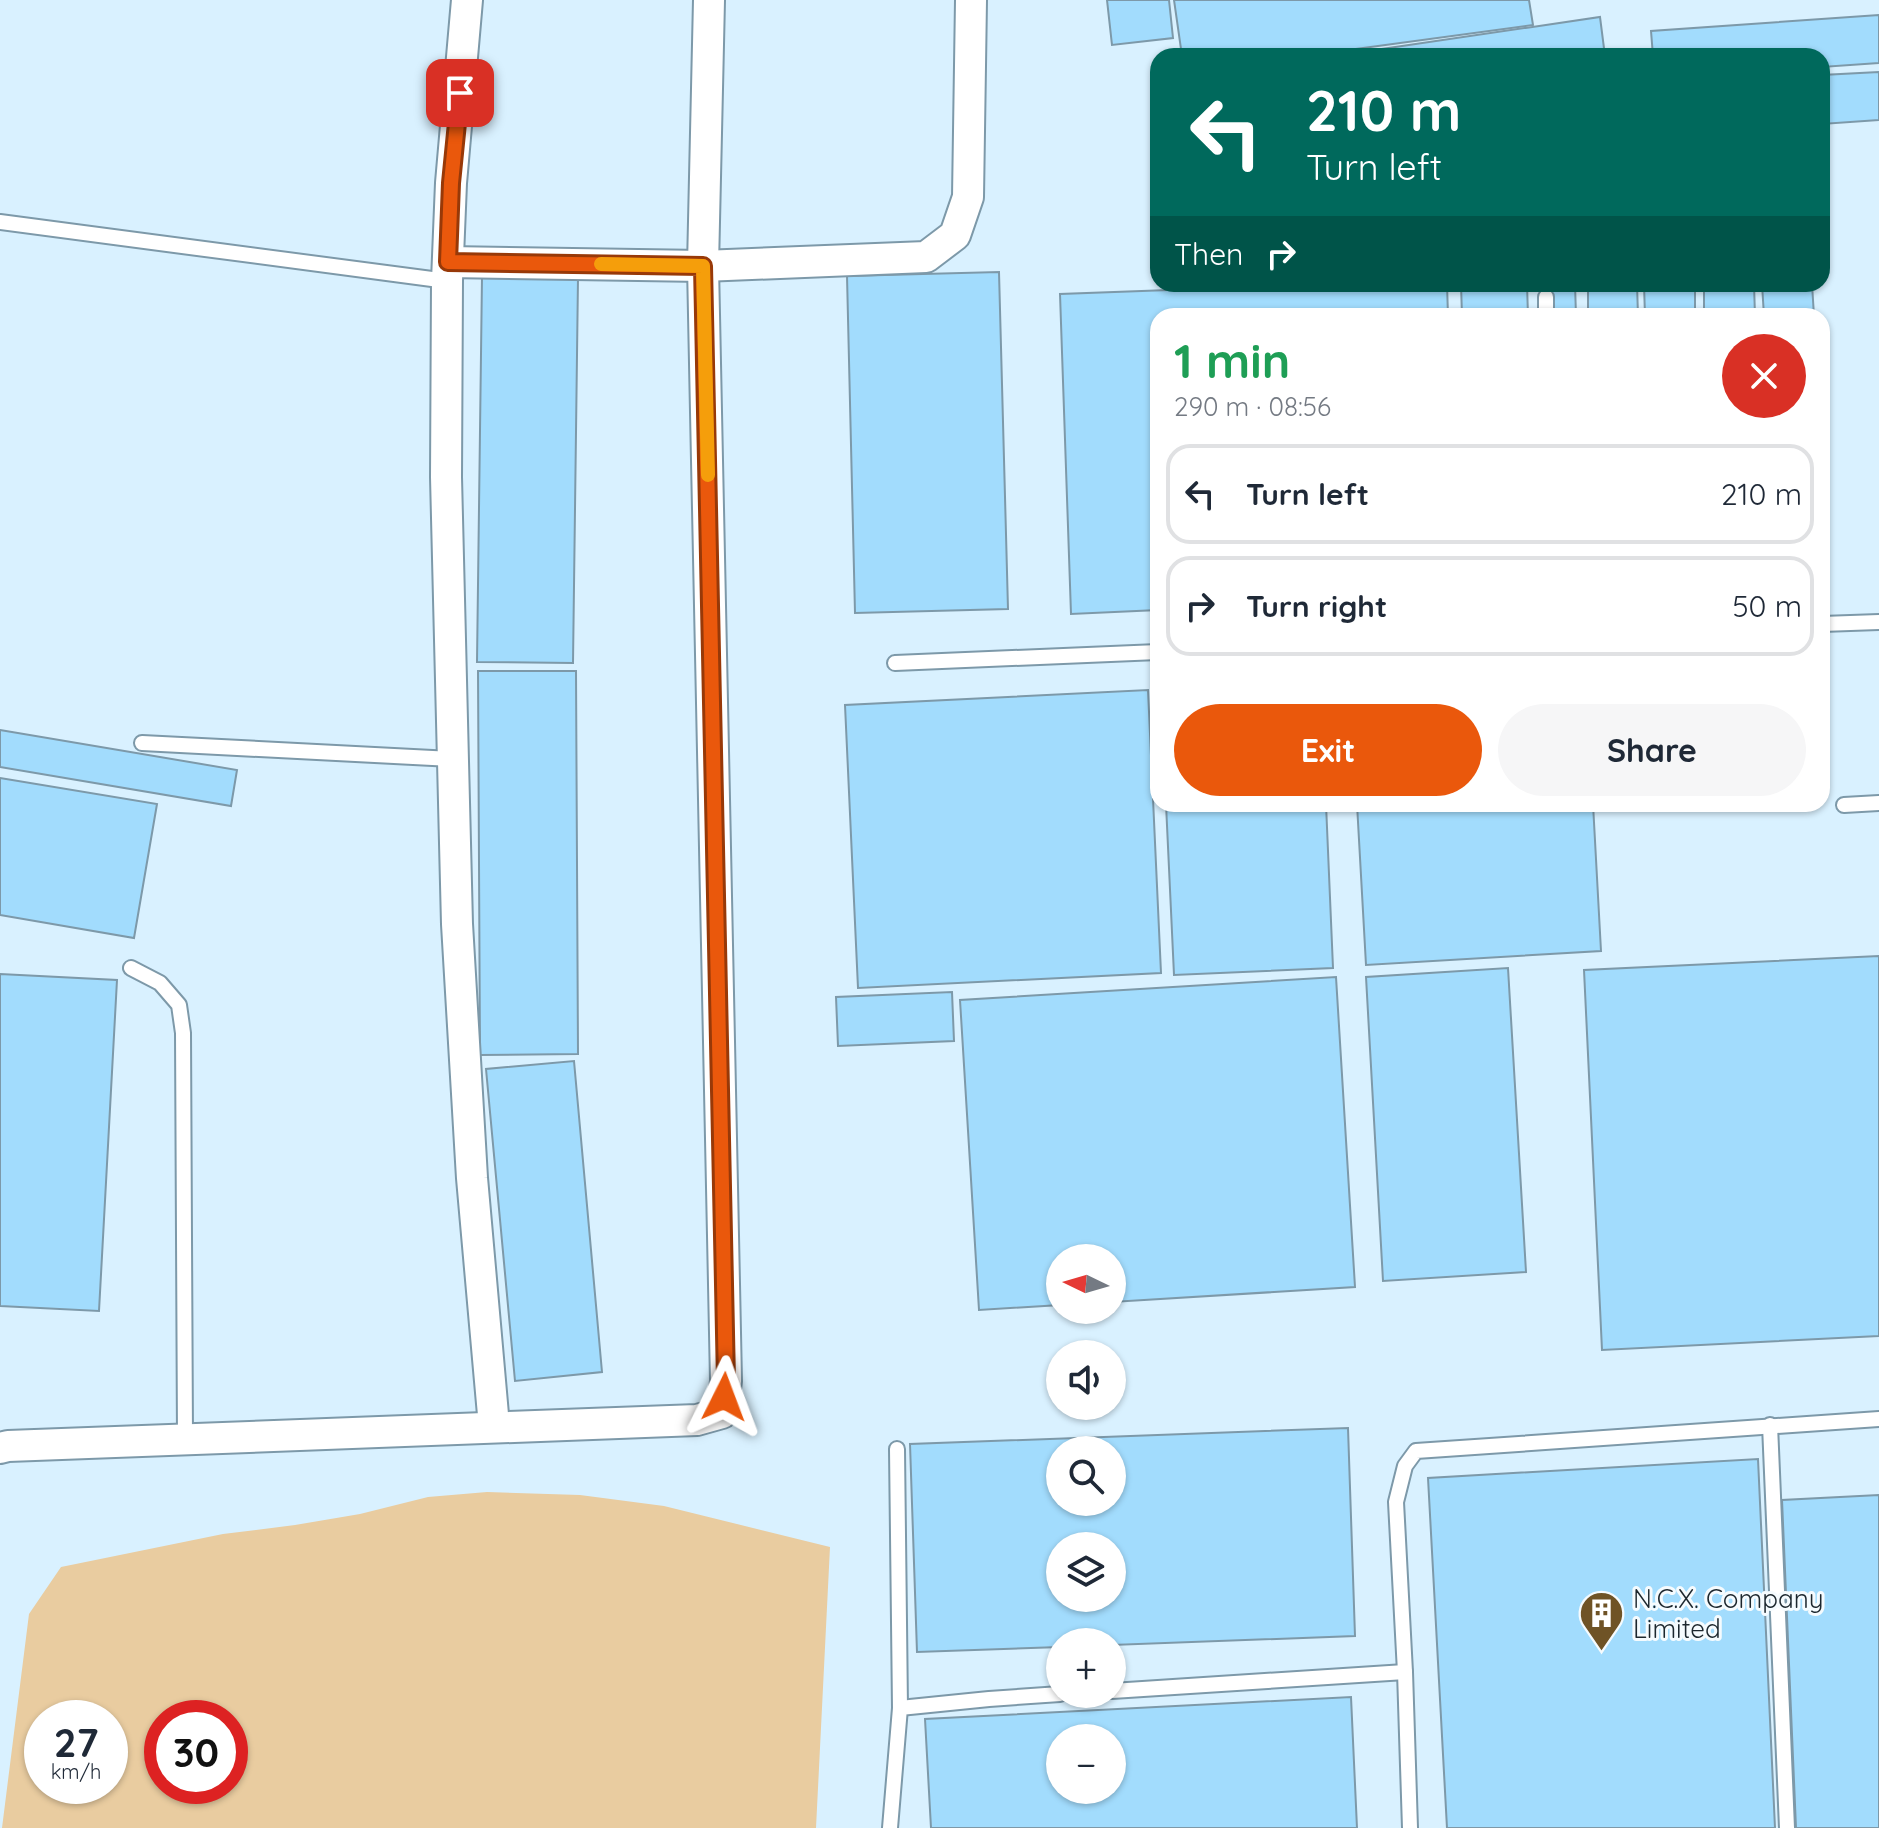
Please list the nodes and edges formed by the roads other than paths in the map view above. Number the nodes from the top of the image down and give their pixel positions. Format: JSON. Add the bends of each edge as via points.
{"nodes":[{"id":1,"x":467,"y":0,"type":"edge"},
{"id":2,"x":709,"y":0,"type":"edge"},
{"id":3,"x":971,"y":0,"type":"edge"},
{"id":4,"x":0,"y":222,"type":"edge"},
{"id":5,"x":703,"y":266,"type":"junction"},
{"id":6,"x":448,"y":272,"type":"junction"},
{"id":7,"x":1546,"y":297,"type":"dead end"},
{"id":8,"x":1546,"y":308,"type":"edge"},
{"id":9,"x":1879,"y":622,"type":"edge"},
{"id":10,"x":1830,"y":624,"type":"edge"},
{"id":11,"x":1150,"y":652,"type":"edge"},
{"id":12,"x":895,"y":663,"type":"dead end"},
{"id":13,"x":142,"y":743,"type":"dead end"},
{"id":14,"x":452,"y":759,"type":"junction"},
{"id":15,"x":1879,"y":803,"type":"edge"},
{"id":16,"x":1844,"y":805,"type":"dead end"},
{"id":17,"x":131,"y":968,"type":"dead end"},
{"id":18,"x":1879,"y":1419,"type":"edge"},
{"id":19,"x":1770,"y":1425,"type":"junction"},
{"id":20,"x":494,"y":1426,"type":"junction"},
{"id":21,"x":185,"y":1438,"type":"junction"},
{"id":22,"x":0,"y":1448,"type":"edge"},
{"id":23,"x":897,"y":1449,"type":"dead end"},
{"id":24,"x":1405,"y":1672,"type":"junction"},
{"id":25,"x":1126,"y":1690,"type":"edge"},
{"id":26,"x":1046,"y":1695,"type":"edge"},
{"id":27,"x":900,"y":1708,"type":"junction"},
{"id":28,"x":890,"y":1828,"type":"edge"},
{"id":29,"x":1410,"y":1828,"type":"edge"},
{"id":30,"x":1787,"y":1828,"type":"edge"}],
"edges":[{"from":1,"to":6,"type":"street"},
{"from":2,"to":5,"type":"street"},
{"from":3,"to":5,"type":"street","via":[[968,197],[955,235],[926,257]]},
{"from":4,"to":6,"type":"lane"},
{"from":5,"to":6,"type":"street"},
{"from":5,"to":20,"type":"street","via":[[726,1381],[722,1413],[697,1420]]},
{"from":6,"to":14,"type":"street"},
{"from":7,"to":8,"type":"lane"},
{"from":9,"to":10,"type":"lane"},
{"from":11,"to":12,"type":"lane"},
{"from":13,"to":14,"type":"lane"},
{"from":14,"to":20,"type":"street","via":[[472,1178]]},
{"from":15,"to":16,"type":"lane"},
{"from":17,"to":21,"type":"lane","via":[[160,983],[179,1005],[183,1033]]},
{"from":18,"to":19,"type":"lane"},
{"from":19,"to":24,"type":"lane","via":[[1416,1451],[1405,1466],[1396,1502]]},
{"from":19,"to":30,"type":"lane"},
{"from":20,"to":21,"type":"street"},
{"from":21,"to":22,"type":"street"},
{"from":23,"to":27,"type":"lane"},
{"from":24,"to":25,"type":"lane"},
{"from":24,"to":29,"type":"lane"},
{"from":26,"to":27,"type":"lane"},
{"from":27,"to":28,"type":"lane"}]}
